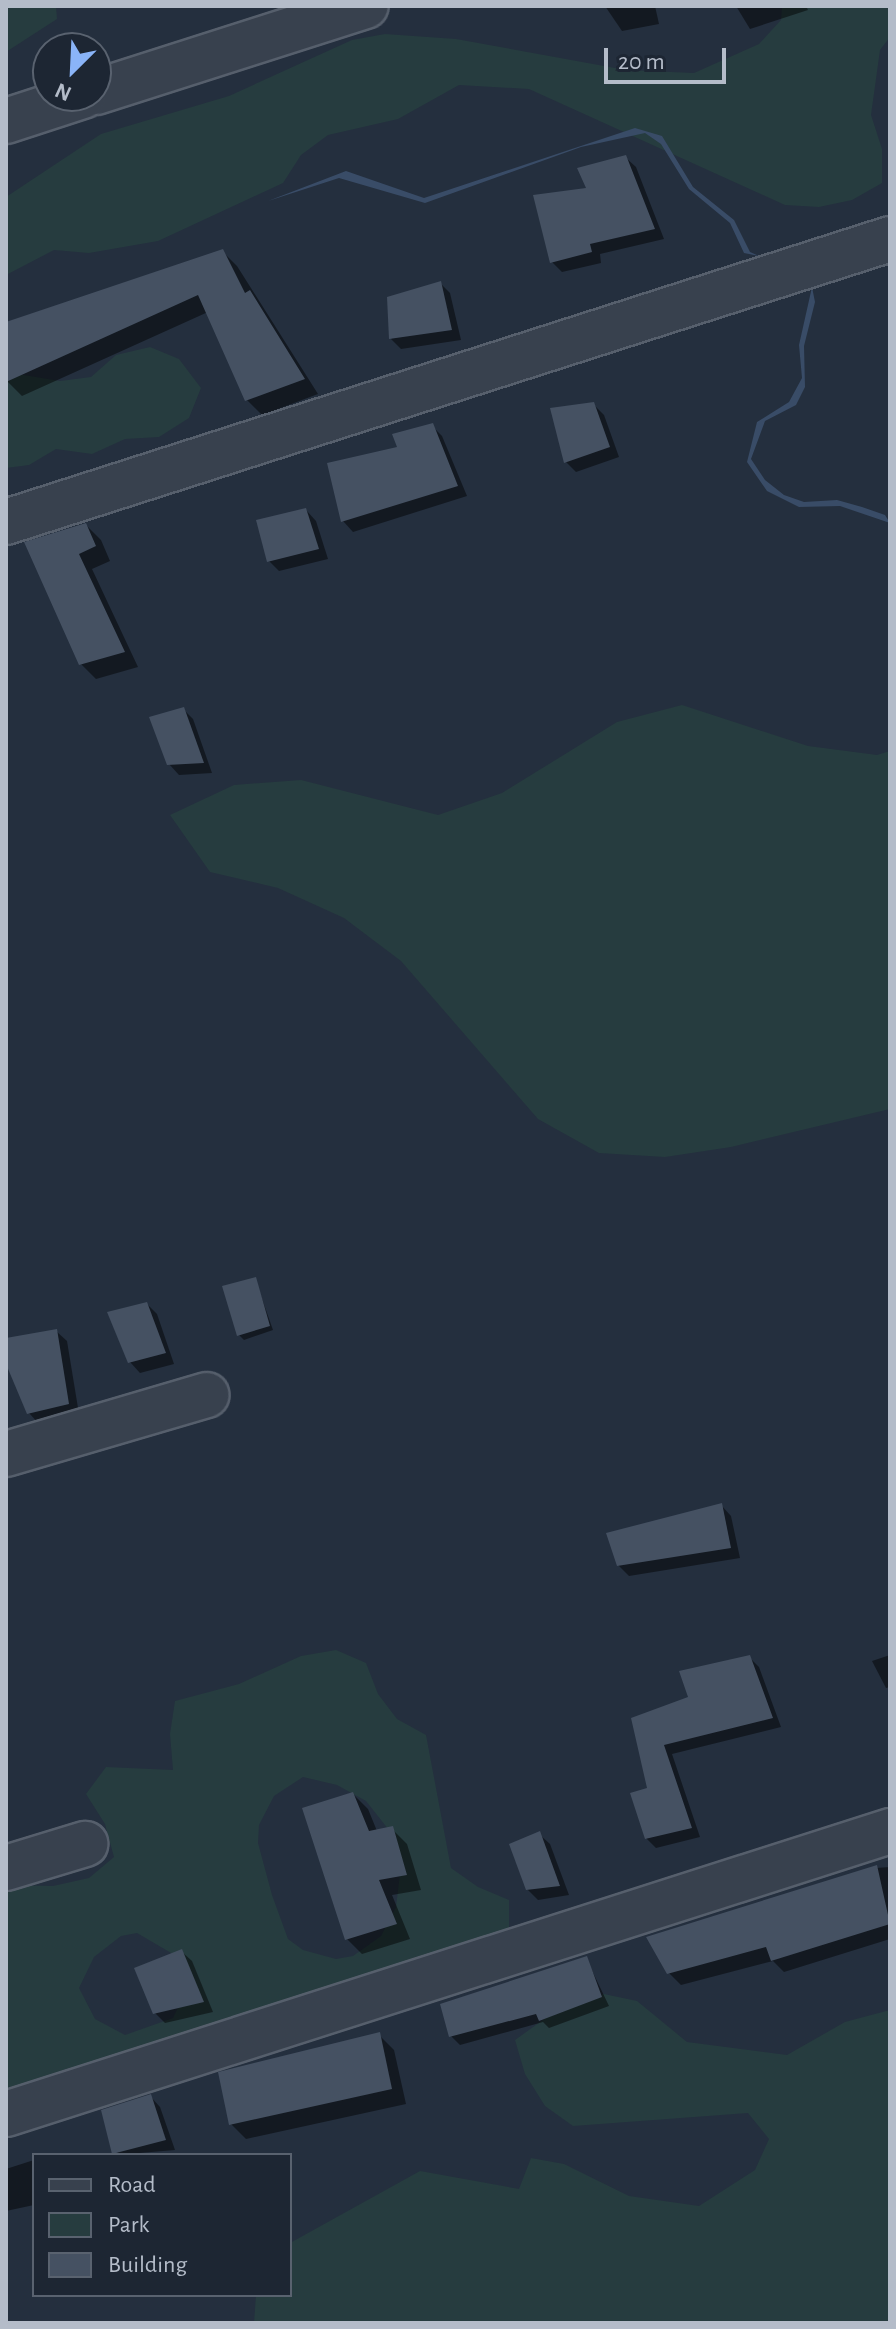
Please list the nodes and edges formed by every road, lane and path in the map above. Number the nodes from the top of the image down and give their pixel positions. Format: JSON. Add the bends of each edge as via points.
{"nodes":[{"id":1,"x":366,"y":6,"type":"edge"},
{"id":2,"x":112,"y":87,"type":"edge"},
{"id":3,"x":34,"y":112,"type":"edge"},
{"id":4,"x":6,"y":121,"type":"edge"},
{"id":5,"x":890,"y":239,"type":"edge"},
{"id":6,"x":6,"y":522,"type":"edge"},
{"id":7,"x":207,"y":1395,"type":"dead end"},
{"id":8,"x":6,"y":1454,"type":"edge"},
{"id":9,"x":890,"y":1831,"type":"edge"},
{"id":10,"x":85,"y":1844,"type":"dead end"},
{"id":11,"x":6,"y":1868,"type":"edge"},
{"id":12,"x":6,"y":2114,"type":"edge"}],
"edges":[{"from":1,"to":2,"type":"street"},
{"from":3,"to":4,"type":"street"},
{"from":5,"to":6,"type":"street"},
{"from":7,"to":8,"type":"street"},
{"from":9,"to":12,"type":"street"},
{"from":10,"to":11,"type":"street"}]}
